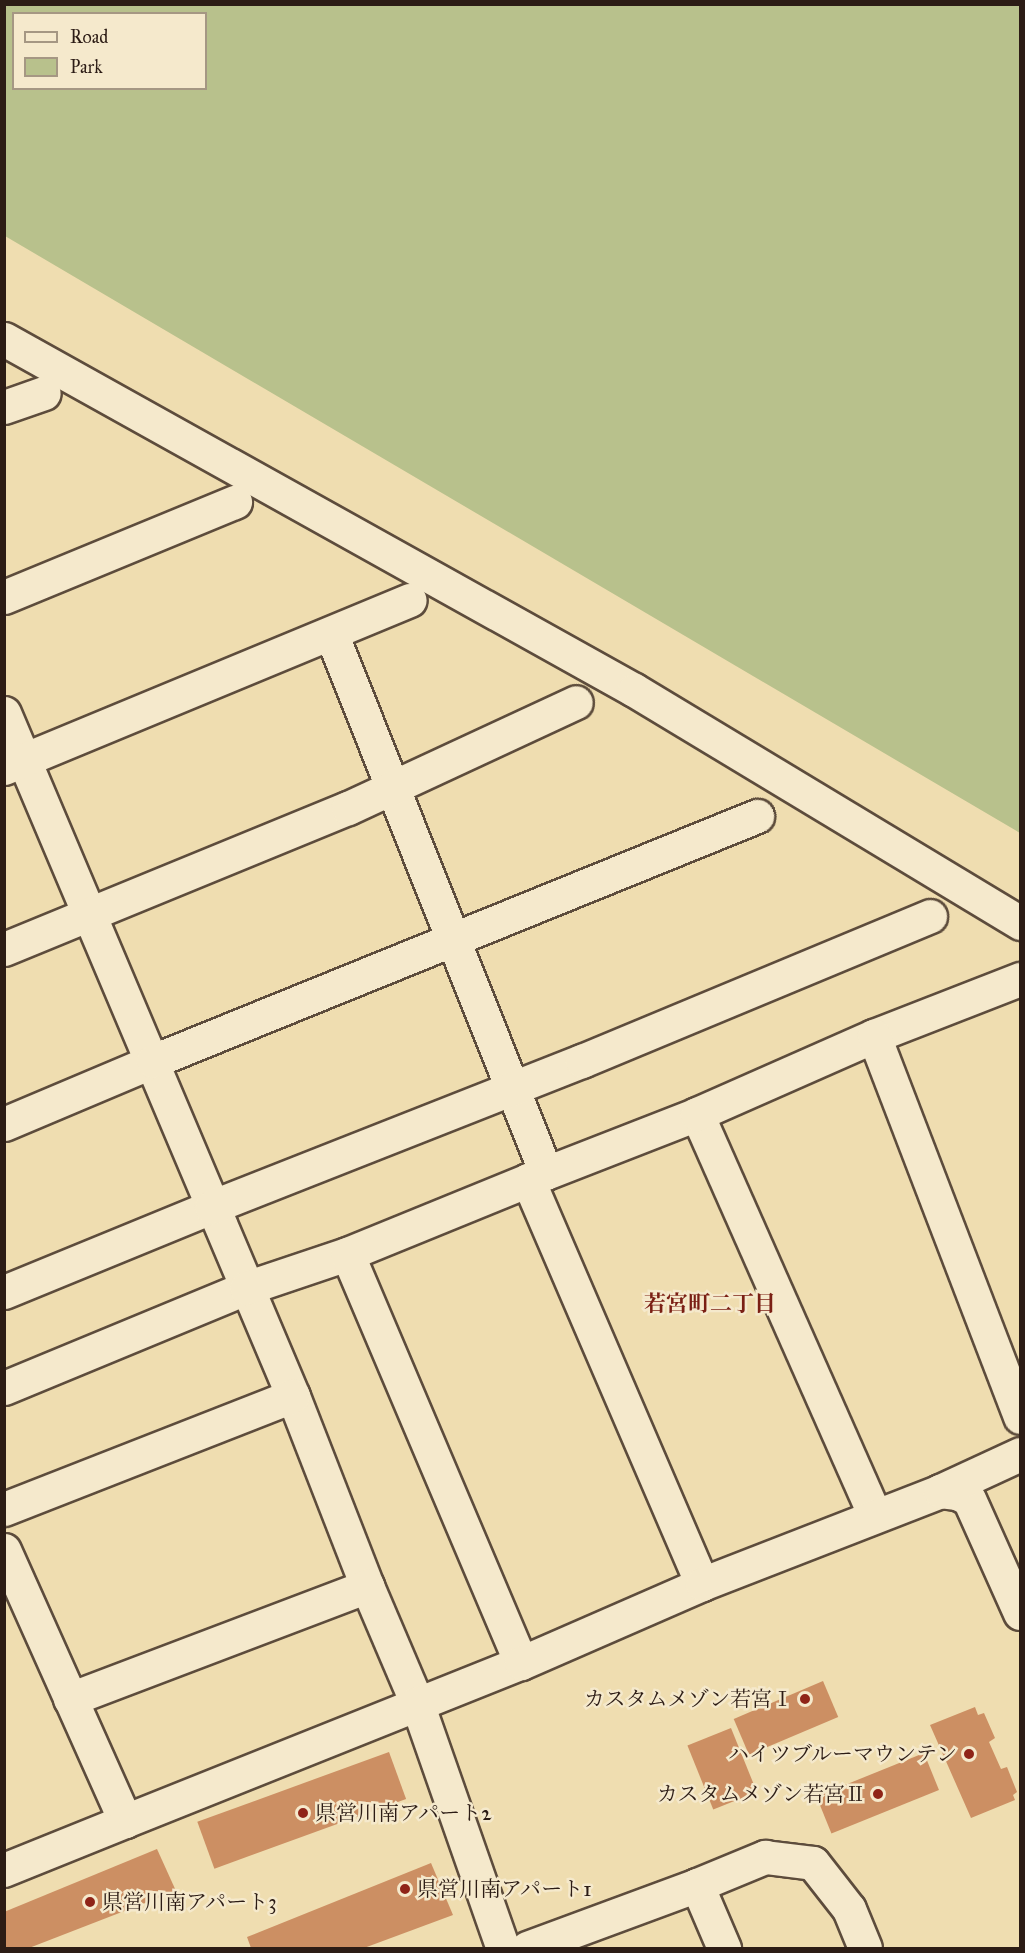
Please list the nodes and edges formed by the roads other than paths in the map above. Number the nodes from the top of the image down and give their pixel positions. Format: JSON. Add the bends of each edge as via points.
{"nodes":[{"id":1,"x":4,"y":339,"type":"edge"},
{"id":2,"x":45,"y":393,"type":"dead end"},
{"id":3,"x":4,"y":407,"type":"edge"},
{"id":4,"x":235,"y":502,"type":"dead end"},
{"id":5,"x":4,"y":597,"type":"edge"},
{"id":6,"x":410,"y":600,"type":"dead end"},
{"id":7,"x":331,"y":633,"type":"junction"},
{"id":8,"x":576,"y":702,"type":"dead end"},
{"id":9,"x":4,"y":713,"type":"edge"},
{"id":10,"x":14,"y":764,"type":"edge"},
{"id":11,"x":392,"y":788,"type":"junction"},
{"id":12,"x":757,"y":816,"type":"dead end"},
{"id":13,"x":90,"y":916,"type":"junction"},
{"id":14,"x":930,"y":916,"type":"dead end"},
{"id":15,"x":1020,"y":923,"type":"edge"},
{"id":16,"x":451,"y":940,"type":"junction"},
{"id":17,"x":4,"y":949,"type":"edge"},
{"id":18,"x":1020,"y":979,"type":"edge"},
{"id":19,"x":874,"y":1036,"type":"junction"},
{"id":20,"x":153,"y":1061,"type":"junction"},
{"id":21,"x":511,"y":1089,"type":"junction"},
{"id":22,"x":697,"y":1114,"type":"junction"},
{"id":23,"x":4,"y":1124,"type":"edge"},
{"id":24,"x":537,"y":1177,"type":"junction"},
{"id":25,"x":211,"y":1207,"type":"junction"},
{"id":26,"x":347,"y":1254,"type":"junction"},
{"id":27,"x":246,"y":1288,"type":"junction"},
{"id":28,"x":4,"y":1292,"type":"edge"},
{"id":29,"x":4,"y":1388,"type":"edge"},
{"id":30,"x":293,"y":1396,"type":"junction"},
{"id":31,"x":1020,"y":1417,"type":"edge"},
{"id":32,"x":1020,"y":1454,"type":"edge"},
{"id":33,"x":940,"y":1491,"type":"junction"},
{"id":34,"x":4,"y":1509,"type":"edge"},
{"id":35,"x":875,"y":1515,"type":"junction"},
{"id":36,"x":4,"y":1550,"type":"edge"},
{"id":37,"x":702,"y":1584,"type":"junction"},
{"id":38,"x":367,"y":1586,"type":"junction"},
{"id":39,"x":1020,"y":1613,"type":"edge"},
{"id":40,"x":520,"y":1663,"type":"junction"},
{"id":41,"x":70,"y":1699,"type":"junction"},
{"id":42,"x":417,"y":1703,"type":"junction"},
{"id":43,"x":125,"y":1821,"type":"junction"},
{"id":44,"x":7,"y":1863,"type":"edge"},
{"id":45,"x":698,"y":1886,"type":"junction"},
{"id":46,"x":503,"y":1948,"type":"edge"},
{"id":47,"x":526,"y":1948,"type":"edge"},
{"id":48,"x":724,"y":1948,"type":"edge"},
{"id":49,"x":866,"y":1948,"type":"edge"}],
"edges":[{"from":1,"to":15,"type":"street","via":[[634,690]]},
{"from":2,"to":3,"type":"street"},
{"from":4,"to":5,"type":"street"},
{"from":6,"to":7,"type":"street"},
{"from":7,"to":10,"type":"street"},
{"from":7,"to":11,"type":"street"},
{"from":8,"to":11,"type":"street"},
{"from":9,"to":10,"type":"street"},
{"from":10,"to":13,"type":"street"},
{"from":11,"to":13,"type":"street"},
{"from":11,"to":16,"type":"street"},
{"from":12,"to":16,"type":"street"},
{"from":13,"to":17,"type":"street"},
{"from":13,"to":20,"type":"street"},
{"from":14,"to":21,"type":"street"},
{"from":16,"to":20,"type":"street"},
{"from":16,"to":21,"type":"street"},
{"from":18,"to":19,"type":"street"},
{"from":19,"to":22,"type":"street"},
{"from":19,"to":31,"type":"street"},
{"from":20,"to":23,"type":"street"},
{"from":20,"to":25,"type":"street"},
{"from":21,"to":24,"type":"street"},
{"from":21,"to":25,"type":"street"},
{"from":22,"to":24,"type":"street"},
{"from":22,"to":35,"type":"street"},
{"from":24,"to":26,"type":"street"},
{"from":24,"to":37,"type":"street"},
{"from":25,"to":27,"type":"street"},
{"from":25,"to":28,"type":"street"},
{"from":26,"to":27,"type":"street"},
{"from":26,"to":40,"type":"street"},
{"from":27,"to":29,"type":"street"},
{"from":27,"to":30,"type":"street"},
{"from":30,"to":34,"type":"street"},
{"from":30,"to":38,"type":"street"},
{"from":32,"to":33,"type":"street"},
{"from":33,"to":35,"type":"street"},
{"from":33,"to":39,"type":"street","via":[[969,1499]]},
{"from":35,"to":37,"type":"street"},
{"from":36,"to":41,"type":"street"},
{"from":37,"to":40,"type":"street"},
{"from":38,"to":41,"type":"street"},
{"from":38,"to":42,"type":"street"},
{"from":40,"to":42,"type":"street"},
{"from":41,"to":43,"type":"street"},
{"from":42,"to":43,"type":"street"},
{"from":42,"to":46,"type":"street"},
{"from":43,"to":44,"type":"street"},
{"from":45,"to":47,"type":"street"},
{"from":45,"to":48,"type":"street"},
{"from":45,"to":49,"type":"street","via":[[765,1857],[813,1863],[849,1909]]}]}
